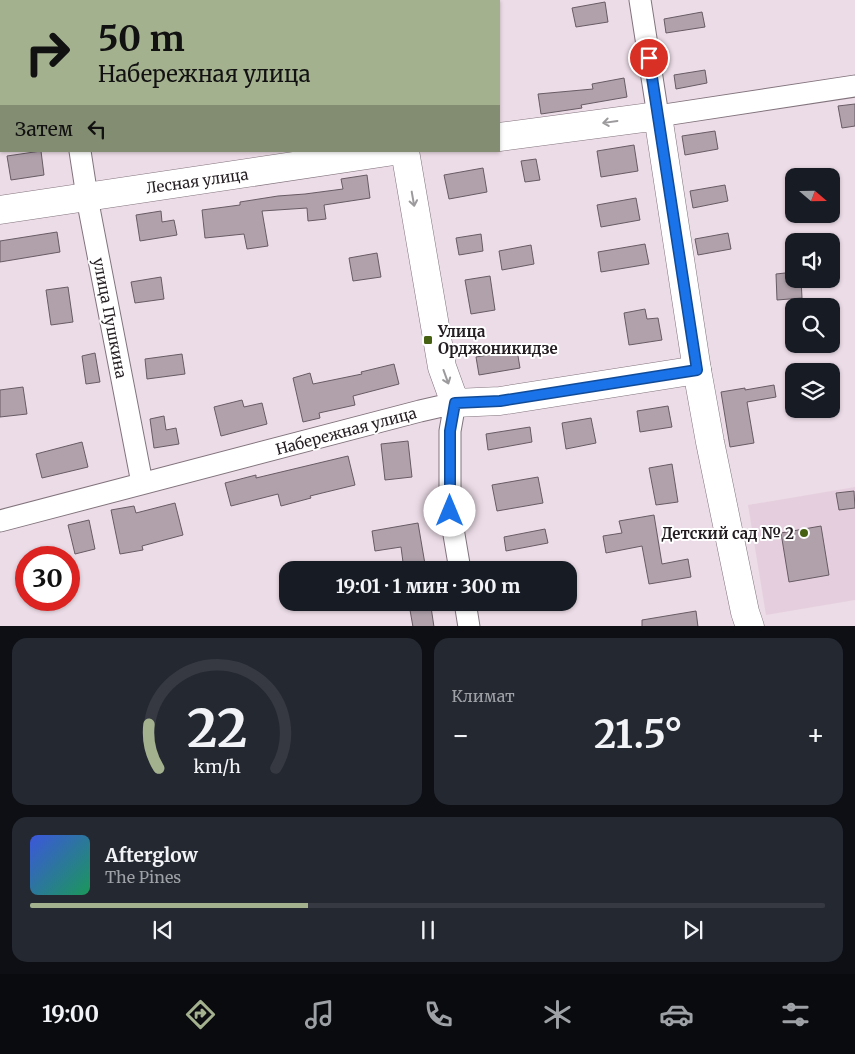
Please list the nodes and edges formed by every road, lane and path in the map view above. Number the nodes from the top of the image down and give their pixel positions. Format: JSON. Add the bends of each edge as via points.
{"nodes":[{"id":1,"x":640,"y":0,"type":"edge"},
{"id":2,"x":855,"y":86,"type":"edge"},
{"id":3,"x":658,"y":116,"type":"junction"},
{"id":4,"x":500,"y":137,"type":"edge"},
{"id":5,"x":80,"y":152,"type":"edge"},
{"id":6,"x":387,"y":152,"type":"edge"},
{"id":7,"x":405,"y":152,"type":"edge"},
{"id":8,"x":87,"y":197,"type":"junction"},
{"id":9,"x":0,"y":210,"type":"edge"},
{"id":10,"x":697,"y":370,"type":"junction"},
{"id":11,"x":455,"y":403,"type":"junction"},
{"id":12,"x":142,"y":484,"type":"junction"},
{"id":13,"x":0,"y":521,"type":"edge"},
{"id":14,"x":458,"y":561,"type":"edge"},
{"id":15,"x":466,"y":611,"type":"edge"},
{"id":16,"x":469,"y":626,"type":"edge"},
{"id":17,"x":750,"y":626,"type":"edge"}],
"edges":[{"from":1,"to":3,"type":"street"},
{"from":2,"to":3,"type":"street"},
{"from":3,"to":4,"type":"main road","one_way":true},
{"from":3,"to":10,"type":"main road"},
{"from":5,"to":8,"type":"street","name":"улица Пушкина"},
{"from":6,"to":8,"type":"main road","name":"Лесная улица"},
{"from":7,"to":11,"type":"main road","one_way":true,"via":[[442,367]]},
{"from":8,"to":9,"type":"main road","name":"Лесная улица"},
{"from":8,"to":12,"type":"street","name":"улица Пушкина"},
{"from":10,"to":11,"type":"main road","name":"Набережная улица","via":[[500,401]]},
{"from":10,"to":17,"type":"main road"},
{"from":11,"to":12,"type":"street","name":"Набережная улица"},
{"from":11,"to":14,"type":"street","via":[[450,431],[450,511]]},
{"from":12,"to":13,"type":"street","name":"Набережная улица"},
{"from":15,"to":16,"type":"street"}]}
